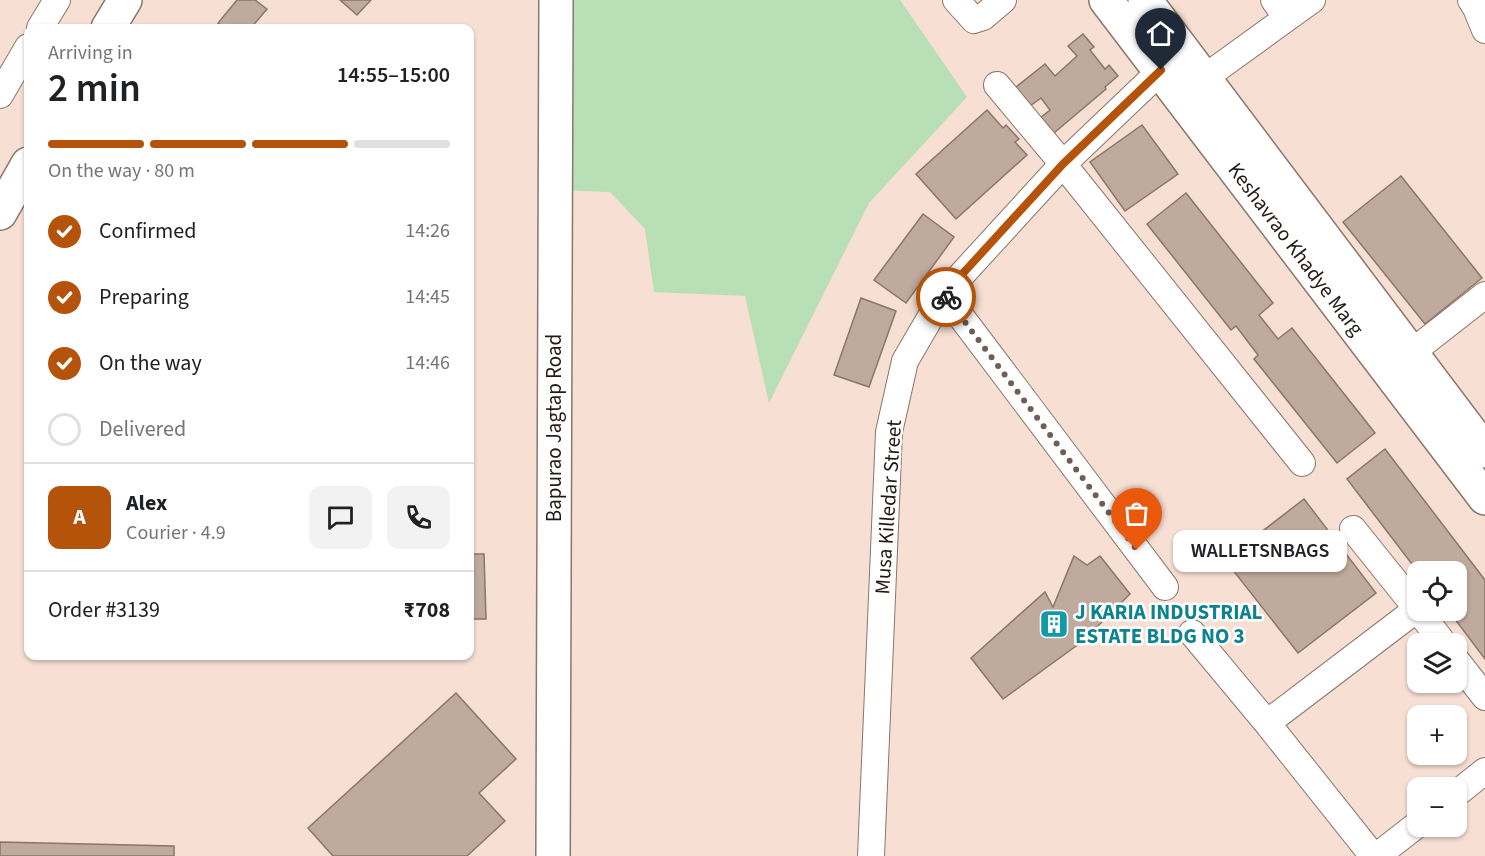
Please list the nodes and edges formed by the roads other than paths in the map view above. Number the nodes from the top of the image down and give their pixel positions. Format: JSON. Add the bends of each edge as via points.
{"nodes":[{"id":1,"x":57,"y":0,"type":"edge"},
{"id":2,"x":125,"y":0,"type":"edge"},
{"id":3,"x":556,"y":0,"type":"edge"},
{"id":4,"x":956,"y":0,"type":"edge"},
{"id":5,"x":1003,"y":0,"type":"edge"},
{"id":6,"x":1106,"y":0,"type":"edge"},
{"id":7,"x":1145,"y":0,"type":"edge"},
{"id":8,"x":1312,"y":0,"type":"edge"},
{"id":9,"x":1471,"y":0,"type":"edge"},
{"id":10,"x":1281,"y":9,"type":"edge"},
{"id":11,"x":42,"y":24,"type":"edge"},
{"id":12,"x":110,"y":24,"type":"edge"},
{"id":13,"x":1485,"y":30,"type":"edge"},
{"id":14,"x":24,"y":54,"type":"edge"},
{"id":15,"x":1172,"y":60,"type":"junction"},
{"id":16,"x":1204,"y":78,"type":"junction"},
{"id":17,"x":997,"y":85,"type":"dead end"},
{"id":18,"x":0,"y":95,"type":"edge"},
{"id":19,"x":1063,"y":164,"type":"junction"},
{"id":20,"x":24,"y":171,"type":"edge"},
{"id":21,"x":0,"y":213,"type":"edge"},
{"id":22,"x":944,"y":294,"type":"junction"},
{"id":23,"x":1485,"y":295,"type":"edge"},
{"id":24,"x":1400,"y":362,"type":"junction"},
{"id":25,"x":1485,"y":451,"type":"edge"},
{"id":26,"x":1302,"y":462,"type":"dead end"},
{"id":27,"x":1485,"y":498,"type":"edge"},
{"id":28,"x":1353,"y":528,"type":"dead end"},
{"id":29,"x":1165,"y":587,"type":"dead end"},
{"id":30,"x":1407,"y":596,"type":"edge"},
{"id":31,"x":1407,"y":618,"type":"edge"},
{"id":32,"x":1426,"y":621,"type":"edge"},
{"id":33,"x":1192,"y":633,"type":"dead end"},
{"id":34,"x":1436,"y":633,"type":"edge"},
{"id":35,"x":1467,"y":674,"type":"edge"},
{"id":36,"x":1485,"y":697,"type":"edge"},
{"id":37,"x":1267,"y":723,"type":"junction"},
{"id":38,"x":1485,"y":771,"type":"edge"},
{"id":39,"x":1467,"y":785,"type":"edge"},
{"id":40,"x":1407,"y":832,"type":"edge"},
{"id":41,"x":553,"y":856,"type":"edge"},
{"id":42,"x":871,"y":856,"type":"edge"},
{"id":43,"x":1375,"y":856,"type":"edge"}],
"edges":[{"from":1,"to":11,"type":"street"},
{"from":2,"to":12,"type":"main road"},
{"from":3,"to":41,"type":"main road","name":"Bapurao Jagtap Road"},
{"from":4,"to":5,"type":"street","via":[[974,20]]},
{"from":6,"to":15,"type":"main road","name":"Keshavrao Khadye Marg"},
{"from":7,"to":15,"type":"main road","name":"Keshavrao Khadye Marg"},
{"from":8,"to":10,"type":"street"},
{"from":9,"to":13,"type":"street"},
{"from":10,"to":16,"type":"street"},
{"from":14,"to":18,"type":"street"},
{"from":15,"to":16,"type":"main road","name":"Keshavrao Khadye Marg"},
{"from":15,"to":19,"type":"street","name":"Musa Killedar Street"},
{"from":15,"to":24,"type":"main road","name":"Keshavrao Khadye Marg"},
{"from":16,"to":24,"type":"main road","name":"Keshavrao Khadye Marg"},
{"from":17,"to":19,"type":"street"},
{"from":19,"to":22,"type":"street","name":"Musa Killedar Street"},
{"from":19,"to":26,"type":"street"},
{"from":20,"to":21,"type":"main road"},
{"from":22,"to":29,"type":"street"},
{"from":22,"to":42,"type":"street","name":"Musa Killedar Street","via":[[905,362],[889,432]]},
{"from":23,"to":24,"type":"street"},
{"from":24,"to":25,"type":"main road","name":"Keshavrao Khadye Marg"},
{"from":24,"to":27,"type":"main road","name":"Keshavrao Khadye Marg"},
{"from":28,"to":30,"type":"street"},
{"from":31,"to":37,"type":"street"},
{"from":32,"to":34,"type":"street"},
{"from":33,"to":37,"type":"street"},
{"from":35,"to":36,"type":"street"},
{"from":37,"to":43,"type":"street"},
{"from":38,"to":39,"type":"street"},
{"from":40,"to":43,"type":"street"}]}
